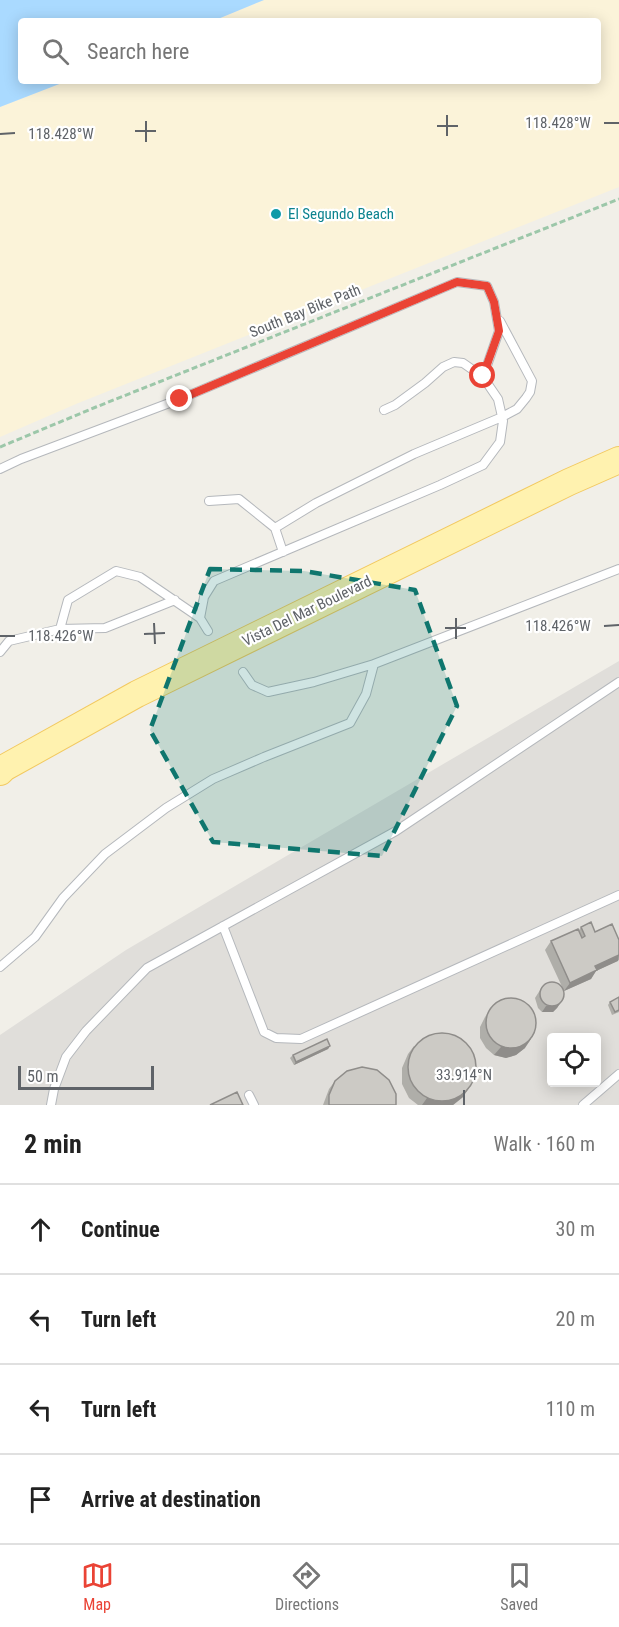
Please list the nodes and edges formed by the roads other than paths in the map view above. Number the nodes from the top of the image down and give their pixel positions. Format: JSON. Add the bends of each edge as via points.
{"nodes":[{"id":1,"x":496,"y":315,"type":"junction"},
{"id":2,"x":483,"y":376,"type":"junction"},
{"id":3,"x":384,"y":410,"type":"dead end"},
{"id":4,"x":502,"y":417,"type":"junction"},
{"id":5,"x":619,"y":460,"type":"edge"},
{"id":6,"x":0,"y":469,"type":"edge"},
{"id":7,"x":209,"y":501,"type":"dead end"},
{"id":8,"x":275,"y":528,"type":"junction"},
{"id":9,"x":283,"y":552,"type":"junction"},
{"id":10,"x":619,"y":568,"type":"edge"},
{"id":11,"x":175,"y":600,"type":"junction"},
{"id":12,"x":200,"y":618,"type":"junction"},
{"id":13,"x":60,"y":629,"type":"junction"},
{"id":14,"x":208,"y":631,"type":"dead end"},
{"id":15,"x":0,"y":652,"type":"edge"},
{"id":16,"x":374,"y":664,"type":"junction"},
{"id":17,"x":243,"y":672,"type":"dead end"},
{"id":18,"x":619,"y":682,"type":"edge"},
{"id":19,"x":0,"y":772,"type":"edge"},
{"id":20,"x":618,"y":898,"type":"edge"},
{"id":21,"x":223,"y":926,"type":"junction"},
{"id":22,"x":0,"y":967,"type":"edge"},
{"id":23,"x":619,"y":1074,"type":"edge"},
{"id":24,"x":249,"y":1095,"type":"dead end"},
{"id":25,"x":51,"y":1105,"type":"edge"},
{"id":26,"x":254,"y":1105,"type":"edge"},
{"id":27,"x":582,"y":1105,"type":"edge"}],
"edges":[{"from":1,"to":2,"type":"lane","via":[[499,331]]},
{"from":1,"to":4,"type":"lane","via":[[532,381],[521,405]]},
{"from":1,"to":6,"type":"lane","via":[[487,286],[457,282],[180,399]]},
{"from":2,"to":3,"type":"lane","via":[[463,363],[454,362]]},
{"from":2,"to":4,"type":"lane","via":[[498,399]]},
{"from":4,"to":8,"type":"lane","via":[[414,454]]},
{"from":4,"to":9,"type":"lane","via":[[500,442],[483,465]]},
{"from":5,"to":19,"type":"main road","name":"Vista Del Mar Boulevard","via":[[137,694]]},
{"from":7,"to":8,"type":"lane","via":[[239,499]]},
{"from":8,"to":9,"type":"lane"},
{"from":9,"to":12,"type":"lane","via":[[214,581],[204,597]]},
{"from":10,"to":16,"type":"lane"},
{"from":11,"to":12,"type":"lane"},
{"from":11,"to":13,"type":"lane","via":[[105,628]]},
{"from":11,"to":13,"type":"lane","via":[[140,577],[116,571],[68,600]]},
{"from":12,"to":14,"type":"lane"},
{"from":13,"to":15,"type":"lane","via":[[9,641]]},
{"from":16,"to":17,"type":"lane","via":[[268,692],[252,685]]},
{"from":16,"to":22,"type":"lane","via":[[366,694],[350,723],[213,779],[166,808],[105,854],[63,898],[35,938]]},
{"from":18,"to":21,"type":"lane","via":[[396,831]]},
{"from":20,"to":21,"type":"lane","via":[[301,1039],[276,1038],[264,1032]]},
{"from":21,"to":25,"type":"lane","via":[[147,968],[86,1031],[66,1057]]},
{"from":23,"to":27,"type":"lane"},
{"from":24,"to":26,"type":"lane"}]}
